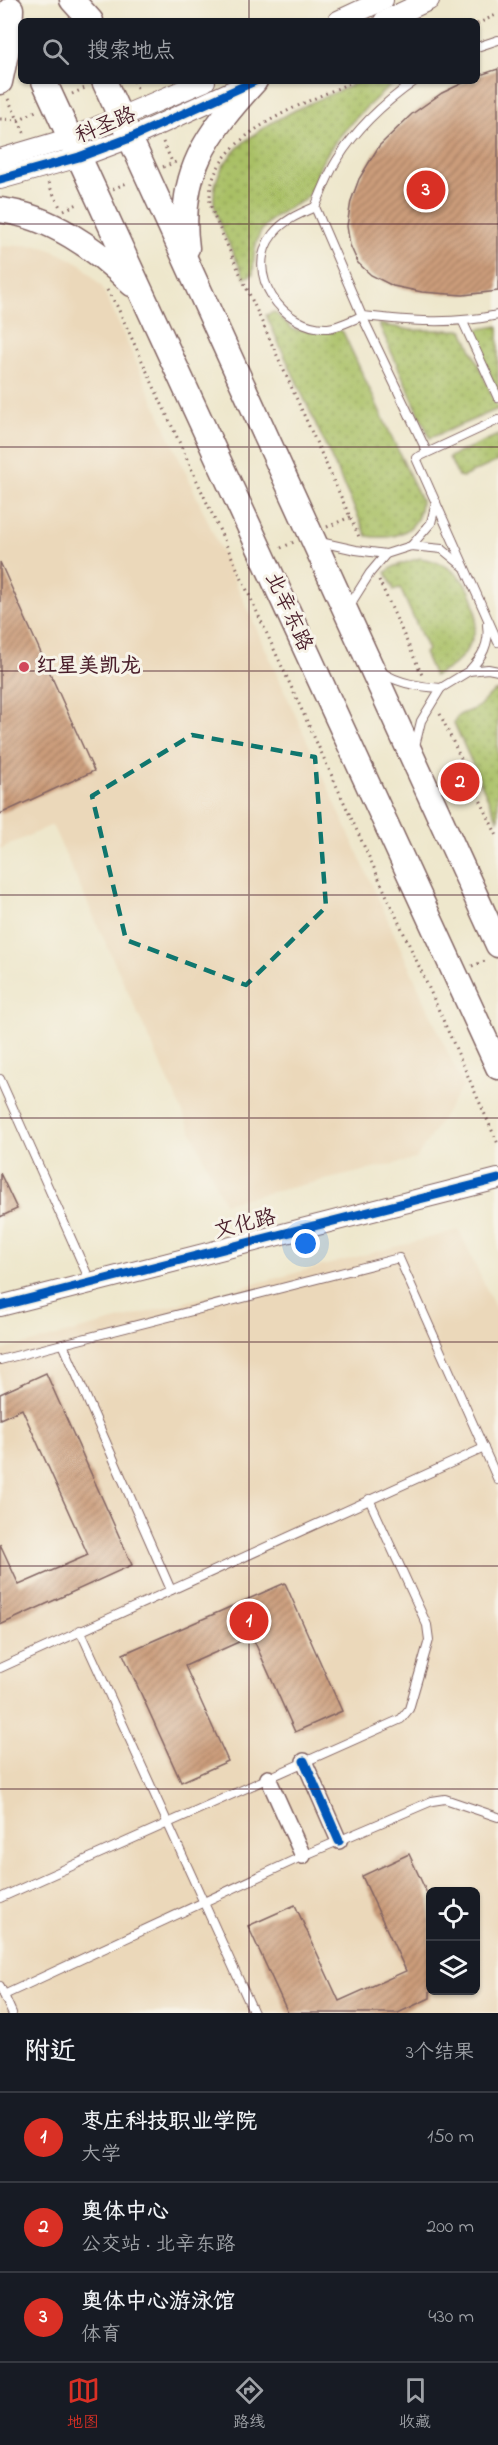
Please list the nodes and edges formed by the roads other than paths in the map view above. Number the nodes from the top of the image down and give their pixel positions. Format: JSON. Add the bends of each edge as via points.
{"nodes":[{"id":1,"x":67,"y":0,"type":"edge"},
{"id":2,"x":72,"y":0,"type":"edge"},
{"id":3,"x":383,"y":0,"type":"edge"},
{"id":4,"x":429,"y":0,"type":"edge"},
{"id":5,"x":9,"y":4,"type":"edge"},
{"id":6,"x":75,"y":18,"type":"edge"},
{"id":7,"x":88,"y":18,"type":"edge"},
{"id":8,"x":344,"y":18,"type":"edge"},
{"id":9,"x":390,"y":18,"type":"edge"},
{"id":10,"x":18,"y":24,"type":"edge"},
{"id":11,"x":498,"y":40,"type":"edge"},
{"id":12,"x":480,"y":46,"type":"edge"},
{"id":13,"x":0,"y":82,"type":"edge"},
{"id":14,"x":45,"y":84,"type":"edge"},
{"id":15,"x":105,"y":84,"type":"edge"},
{"id":16,"x":198,"y":84,"type":"edge"},
{"id":17,"x":248,"y":84,"type":"edge"},
{"id":18,"x":252,"y":84,"type":"edge"},
{"id":19,"x":411,"y":84,"type":"edge"},
{"id":20,"x":125,"y":128,"type":"junction"},
{"id":21,"x":75,"y":148,"type":"junction"},
{"id":22,"x":0,"y":159,"type":"edge"},
{"id":23,"x":0,"y":179,"type":"edge"},
{"id":24,"x":315,"y":207,"type":"junction"},
{"id":25,"x":0,"y":210,"type":"edge"},
{"id":26,"x":190,"y":268,"type":"junction"},
{"id":27,"x":141,"y":293,"type":"junction"},
{"id":28,"x":498,"y":315,"type":"edge"},
{"id":29,"x":362,"y":316,"type":"junction"},
{"id":30,"x":464,"y":322,"type":"junction"},
{"id":31,"x":498,"y":399,"type":"edge"},
{"id":32,"x":498,"y":420,"type":"edge"},
{"id":33,"x":427,"y":452,"type":"junction"},
{"id":34,"x":436,"y":502,"type":"junction"},
{"id":35,"x":314,"y":540,"type":"junction"},
{"id":36,"x":411,"y":546,"type":"junction"},
{"id":37,"x":386,"y":554,"type":"junction"},
{"id":38,"x":465,"y":567,"type":"junction"},
{"id":39,"x":482,"y":606,"type":"junction"},
{"id":40,"x":349,"y":617,"type":"junction"},
{"id":41,"x":498,"y":642,"type":"edge"},
{"id":42,"x":369,"y":661,"type":"junction"},
{"id":43,"x":469,"y":671,"type":"junction"},
{"id":44,"x":498,"y":671,"type":"edge"},
{"id":45,"x":441,"y":688,"type":"junction"},
{"id":46,"x":413,"y":757,"type":"junction"},
{"id":47,"x":498,"y":945,"type":"edge"},
{"id":48,"x":498,"y":1067,"type":"edge"},
{"id":49,"x":0,"y":1079,"type":"edge"},
{"id":50,"x":498,"y":1179,"type":"edge"},
{"id":51,"x":90,"y":1283,"type":"junction"},
{"id":52,"x":0,"y":1306,"type":"edge"},
{"id":53,"x":63,"y":1344,"type":"junction"},
{"id":54,"x":0,"y":1360,"type":"edge"},
{"id":55,"x":484,"y":1448,"type":"junction"},
{"id":56,"x":498,"y":1480,"type":"edge"},
{"id":57,"x":369,"y":1499,"type":"junction"},
{"id":58,"x":171,"y":1590,"type":"junction"},
{"id":59,"x":80,"y":1630,"type":"junction"},
{"id":60,"x":0,"y":1668,"type":"edge"},
{"id":61,"x":304,"y":1761,"type":"junction"},
{"id":62,"x":268,"y":1778,"type":"junction"},
{"id":63,"x":498,"y":1817,"type":"edge"},
{"id":64,"x":168,"y":1822,"type":"junction"},
{"id":65,"x":339,"y":1841,"type":"junction"},
{"id":66,"x":303,"y":1856,"type":"junction"},
{"id":67,"x":0,"y":1898,"type":"edge"},
{"id":68,"x":205,"y":1901,"type":"junction"},
{"id":69,"x":0,"y":1986,"type":"edge"},
{"id":70,"x":4,"y":1995,"type":"junction"},
{"id":71,"x":12,"y":2013,"type":"edge"},
{"id":72,"x":254,"y":2013,"type":"edge"}],
"edges":[{"from":1,"to":6,"type":"main road"},
{"from":2,"to":7,"type":"main road"},
{"from":3,"to":8,"type":"street"},
{"from":4,"to":9,"type":"street"},
{"from":5,"to":10,"type":"main road"},
{"from":5,"to":13,"type":"main road","via":[[10,35]]},
{"from":11,"to":12,"type":"lane"},
{"from":14,"to":21,"type":"main road","name":"北辛东路"},
{"from":15,"to":20,"type":"main road"},
{"from":16,"to":20,"type":"street","name":"科圣路","via":[[146,107]]},
{"from":17,"to":20,"type":"street","name":"科圣路","via":[[155,126]]},
{"from":18,"to":26,"type":"main road","via":[[228,110],[197,159],[186,193],[184,225]]},
{"from":19,"to":24,"type":"lane","via":[[366,123],[336,161]]},
{"from":20,"to":21,"type":"street","name":"科圣路"},
{"from":20,"to":26,"type":"main road"},
{"from":21,"to":22,"type":"street","name":"科圣路"},
{"from":21,"to":23,"type":"street","name":"科圣路"},
{"from":21,"to":27,"type":"main road","name":"北辛东路"},
{"from":24,"to":29,"type":"lane"},
{"from":24,"to":29,"type":"lane","via":[[295,215],[272,236],[264,254],[270,296],[280,310],[314,327],[330,328]]},
{"from":25,"to":27,"type":"main road","via":[[38,220],[90,248]]},
{"from":26,"to":35,"type":"main road"},
{"from":27,"to":48,"type":"main road","name":"北辛东路"},
{"from":28,"to":30,"type":"lane"},
{"from":29,"to":30,"type":"lane"},
{"from":29,"to":33,"type":"lane"},
{"from":30,"to":31,"type":"lane"},
{"from":32,"to":33,"type":"lane"},
{"from":33,"to":34,"type":"lane","via":[[416,458]]},
{"from":34,"to":36,"type":"lane","via":[[431,523]]},
{"from":34,"to":38,"type":"lane"},
{"from":35,"to":37,"type":"lane"},
{"from":35,"to":40,"type":"main road"},
{"from":36,"to":37,"type":"lane"},
{"from":36,"to":38,"type":"lane","via":[[442,549]]},
{"from":37,"to":40,"type":"lane","via":[[353,600]]},
{"from":38,"to":39,"type":"lane"},
{"from":39,"to":41,"type":"lane"},
{"from":39,"to":43,"type":"lane","via":[[488,639],[482,657]]},
{"from":40,"to":42,"type":"main road"},
{"from":42,"to":45,"type":"lane","via":[[387,675]]},
{"from":42,"to":46,"type":"main road"},
{"from":43,"to":44,"type":"lane"},
{"from":43,"to":45,"type":"lane"},
{"from":45,"to":46,"type":"lane","via":[[421,721]]},
{"from":46,"to":47,"type":"main road"},
{"from":49,"to":51,"type":"lane"},
{"from":50,"to":51,"type":"street","name":"文化路"},
{"from":51,"to":52,"type":"street","name":"文化路"},
{"from":53,"to":54,"type":"lane"},
{"from":53,"to":55,"type":"lane","via":[[399,1258]]},
{"from":53,"to":58,"type":"lane"},
{"from":55,"to":56,"type":"lane"},
{"from":55,"to":57,"type":"lane"},
{"from":57,"to":58,"type":"lane"},
{"from":57,"to":61,"type":"lane","via":[[427,1625],[429,1640],[409,1709],[401,1719]]},
{"from":58,"to":59,"type":"lane"},
{"from":59,"to":60,"type":"lane"},
{"from":59,"to":64,"type":"lane"},
{"from":61,"to":62,"type":"lane"},
{"from":61,"to":65,"type":"street"},
{"from":62,"to":64,"type":"lane"},
{"from":62,"to":66,"type":"street"},
{"from":63,"to":65,"type":"lane","via":[[445,1799]]},
{"from":64,"to":67,"type":"lane"},
{"from":64,"to":68,"type":"lane"},
{"from":65,"to":66,"type":"lane"},
{"from":66,"to":68,"type":"lane"},
{"from":68,"to":70,"type":"lane"},
{"from":68,"to":72,"type":"lane"},
{"from":69,"to":70,"type":"lane"},
{"from":70,"to":71,"type":"lane"}]}
